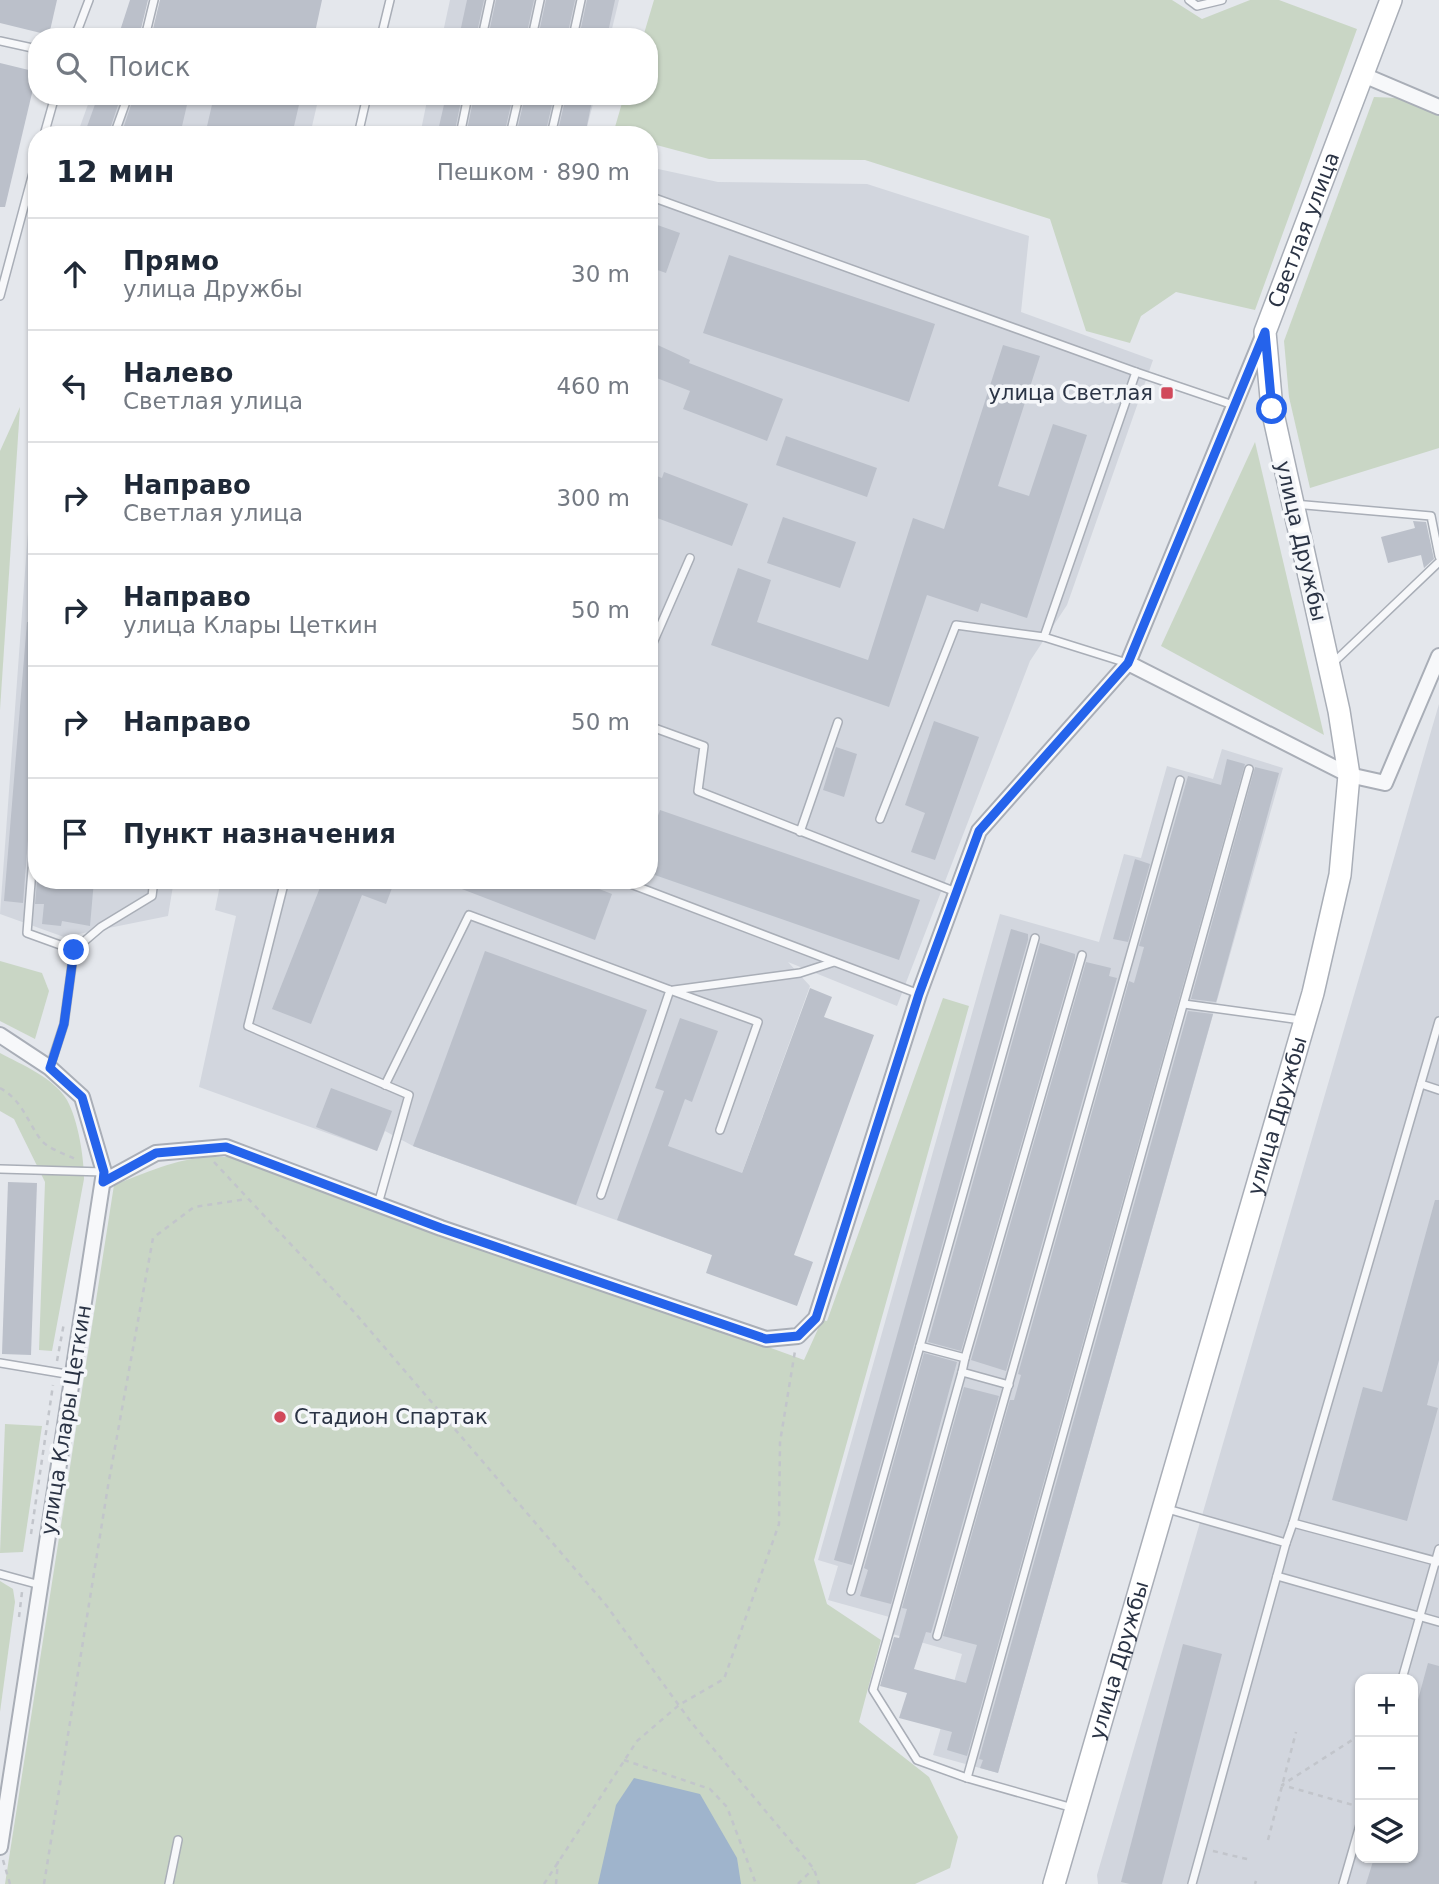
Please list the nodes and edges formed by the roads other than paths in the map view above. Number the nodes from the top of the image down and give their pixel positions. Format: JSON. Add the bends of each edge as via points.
{"nodes":[{"id":1,"x":89,"y":0,"type":"edge"},
{"id":2,"x":154,"y":0,"type":"edge"},
{"id":3,"x":390,"y":0,"type":"edge"},
{"id":4,"x":490,"y":0,"type":"edge"},
{"id":5,"x":540,"y":0,"type":"edge"},
{"id":6,"x":581,"y":0,"type":"edge"},
{"id":7,"x":1189,"y":0,"type":"edge"},
{"id":8,"x":1222,"y":0,"type":"edge"},
{"id":9,"x":1389,"y":1,"type":"edge"},
{"id":10,"x":78,"y":28,"type":"edge"},
{"id":11,"x":147,"y":28,"type":"edge"},
{"id":12,"x":383,"y":28,"type":"edge"},
{"id":13,"x":484,"y":28,"type":"edge"},
{"id":14,"x":534,"y":28,"type":"edge"},
{"id":15,"x":575,"y":28,"type":"edge"},
{"id":16,"x":0,"y":41,"type":"edge"},
{"id":17,"x":28,"y":47,"type":"edge"},
{"id":18,"x":1361,"y":74,"type":"junction"},
{"id":19,"x":52,"y":105,"type":"edge"},
{"id":20,"x":125,"y":105,"type":"edge"},
{"id":21,"x":365,"y":105,"type":"edge"},
{"id":22,"x":466,"y":105,"type":"edge"},
{"id":23,"x":517,"y":105,"type":"edge"},
{"id":24,"x":558,"y":105,"type":"edge"},
{"id":25,"x":1439,"y":107,"type":"edge"},
{"id":26,"x":47,"y":126,"type":"edge"},
{"id":27,"x":117,"y":126,"type":"edge"},
{"id":28,"x":360,"y":126,"type":"edge"},
{"id":29,"x":462,"y":126,"type":"edge"},
{"id":30,"x":512,"y":126,"type":"edge"},
{"id":31,"x":553,"y":126,"type":"edge"},
{"id":32,"x":28,"y":188,"type":"edge"},
{"id":33,"x":658,"y":199,"type":"edge"},
{"id":34,"x":2,"y":273,"type":"edge"},
{"id":35,"x":0,"y":296,"type":"edge"},
{"id":36,"x":1265,"y":332,"type":"junction"},
{"id":37,"x":1136,"y":372,"type":"junction"},
{"id":38,"x":1233,"y":405,"type":"junction"},
{"id":39,"x":1293,"y":504,"type":"junction"},
{"id":40,"x":690,"y":558,"type":"dead end"},
{"id":41,"x":1439,"y":559,"type":"edge"},
{"id":42,"x":658,"y":631,"type":"edge"},
{"id":43,"x":1044,"y":637,"type":"junction"},
{"id":44,"x":1439,"y":656,"type":"edge"},
{"id":45,"x":1128,"y":663,"type":"junction"},
{"id":46,"x":1329,"y":667,"type":"junction"},
{"id":47,"x":838,"y":722,"type":"dead end"},
{"id":48,"x":658,"y":729,"type":"edge"},
{"id":49,"x":1249,"y":769,"type":"dead end"},
{"id":50,"x":1349,"y":775,"type":"junction"},
{"id":51,"x":1180,"y":780,"type":"dead end"},
{"id":52,"x":880,"y":819,"type":"dead end"},
{"id":53,"x":800,"y":831,"type":"junction"},
{"id":54,"x":30,"y":889,"type":"edge"},
{"id":55,"x":153,"y":889,"type":"edge"},
{"id":56,"x":283,"y":889,"type":"edge"},
{"id":57,"x":643,"y":889,"type":"edge"},
{"id":58,"x":956,"y":892,"type":"junction"},
{"id":59,"x":1035,"y":938,"type":"dead end"},
{"id":60,"x":74,"y":950,"type":"junction"},
{"id":61,"x":1083,"y":956,"type":"dead end"},
{"id":62,"x":834,"y":962,"type":"junction"},
{"id":63,"x":670,"y":990,"type":"junction"},
{"id":64,"x":919,"y":994,"type":"junction"},
{"id":65,"x":1184,"y":1004,"type":"junction"},
{"id":66,"x":1305,"y":1020,"type":"junction"},
{"id":67,"x":1439,"y":1021,"type":"edge"},
{"id":68,"x":0,"y":1035,"type":"edge"},
{"id":69,"x":50,"y":1068,"type":"junction"},
{"id":70,"x":385,"y":1084,"type":"junction"},
{"id":71,"x":1420,"y":1084,"type":"junction"},
{"id":72,"x":1439,"y":1090,"type":"edge"},
{"id":73,"x":720,"y":1130,"type":"dead end"},
{"id":74,"x":0,"y":1169,"type":"edge"},
{"id":75,"x":99,"y":1175,"type":"junction"},
{"id":76,"x":601,"y":1195,"type":"dead end"},
{"id":77,"x":378,"y":1204,"type":"junction"},
{"id":78,"x":920,"y":1346,"type":"junction"},
{"id":79,"x":965,"y":1358,"type":"junction"},
{"id":80,"x":0,"y":1363,"type":"edge"},
{"id":81,"x":962,"y":1371,"type":"junction"},
{"id":82,"x":73,"y":1375,"type":"junction"},
{"id":83,"x":1009,"y":1385,"type":"junction"},
{"id":84,"x":1163,"y":1508,"type":"junction"},
{"id":85,"x":1293,"y":1522,"type":"junction"},
{"id":86,"x":1286,"y":1543,"type":"junction"},
{"id":87,"x":1439,"y":1549,"type":"edge"},
{"id":88,"x":1437,"y":1562,"type":"edge"},
{"id":89,"x":0,"y":1574,"type":"edge"},
{"id":90,"x":1277,"y":1576,"type":"junction"},
{"id":91,"x":40,"y":1585,"type":"junction"},
{"id":92,"x":850,"y":1591,"type":"dead end"},
{"id":93,"x":1420,"y":1616,"type":"junction"},
{"id":94,"x":1439,"y":1622,"type":"edge"},
{"id":95,"x":937,"y":1636,"type":"dead end"},
{"id":96,"x":1403,"y":1674,"type":"edge"},
{"id":97,"x":967,"y":1778,"type":"junction"},
{"id":98,"x":1076,"y":1809,"type":"junction"},
{"id":99,"x":178,"y":1840,"type":"dead end"},
{"id":100,"x":1355,"y":1842,"type":"edge"},
{"id":101,"x":0,"y":1847,"type":"edge"},
{"id":102,"x":169,"y":1884,"type":"edge"},
{"id":103,"x":1054,"y":1884,"type":"edge"},
{"id":104,"x":1192,"y":1884,"type":"edge"},
{"id":105,"x":1343,"y":1884,"type":"edge"}],
"edges":[{"from":1,"to":10,"type":"lane"},
{"from":2,"to":11,"type":"lane"},
{"from":3,"to":12,"type":"lane"},
{"from":4,"to":13,"type":"lane"},
{"from":5,"to":14,"type":"lane"},
{"from":6,"to":15,"type":"lane"},
{"from":7,"to":8,"type":"lane","via":[[1197,6]]},
{"from":9,"to":18,"type":"street","name":"Светлая улица"},
{"from":16,"to":17,"type":"lane"},
{"from":18,"to":25,"type":"street"},
{"from":18,"to":36,"type":"street","name":"Светлая улица"},
{"from":19,"to":26,"type":"lane"},
{"from":20,"to":27,"type":"lane"},
{"from":21,"to":28,"type":"lane"},
{"from":22,"to":29,"type":"lane"},
{"from":23,"to":30,"type":"lane"},
{"from":24,"to":31,"type":"lane"},
{"from":32,"to":34,"type":"lane"},
{"from":33,"to":37,"type":"lane"},
{"from":34,"to":35,"type":"lane"},
{"from":36,"to":38,"type":"street","name":"Светлая улица"},
{"from":36,"to":39,"type":"street","name":"улица Дружбы","via":[[1272,409]]},
{"from":37,"to":38,"type":"lane"},
{"from":37,"to":43,"type":"lane"},
{"from":38,"to":45,"type":"street","name":"Светлая улица"},
{"from":39,"to":41,"type":"lane","via":[[1431,516]]},
{"from":39,"to":46,"type":"street","name":"улица Дружбы"},
{"from":40,"to":42,"type":"lane"},
{"from":41,"to":46,"type":"lane"},
{"from":43,"to":45,"type":"lane"},
{"from":43,"to":52,"type":"lane","via":[[956,625]]},
{"from":44,"to":50,"type":"street","via":[[1385,783]]},
{"from":45,"to":50,"type":"street"},
{"from":45,"to":58,"type":"street","name":"Светлая улица","via":[[979,831]]},
{"from":46,"to":50,"type":"street","name":"улица Дружбы"},
{"from":47,"to":53,"type":"lane"},
{"from":48,"to":53,"type":"lane","via":[[704,746],[698,791]]},
{"from":49,"to":65,"type":"lane"},
{"from":50,"to":66,"type":"street","name":"улица Дружбы","via":[[1340,875]]},
{"from":51,"to":83,"type":"lane"},
{"from":53,"to":58,"type":"lane"},
{"from":54,"to":60,"type":"lane","via":[[27,933]]},
{"from":55,"to":60,"type":"lane","via":[[152,896],[101,927]]},
{"from":56,"to":70,"type":"lane","via":[[248,1026]]},
{"from":57,"to":62,"type":"lane"},
{"from":58,"to":64,"type":"street","name":"Светлая улица"},
{"from":59,"to":78,"type":"lane"},
{"from":60,"to":69,"type":"lane","via":[[64,1024]]},
{"from":61,"to":79,"type":"lane"},
{"from":62,"to":63,"type":"lane","via":[[800,973]]},
{"from":62,"to":64,"type":"lane"},
{"from":63,"to":70,"type":"lane","via":[[469,915]]},
{"from":63,"to":73,"type":"lane","via":[[758,1022]]},
{"from":63,"to":76,"type":"lane"},
{"from":64,"to":77,"type":"street","name":"Светлая улица","via":[[816,1318],[798,1336],[766,1339]]},
{"from":65,"to":66,"type":"lane"},
{"from":65,"to":97,"type":"lane"},
{"from":66,"to":84,"type":"street","name":"улица Дружбы"},
{"from":67,"to":71,"type":"lane"},
{"from":68,"to":69,"type":"street","name":"улица Клары Цеткин"},
{"from":69,"to":75,"type":"street","name":"улица Клары Цеткин","via":[[82,1097]]},
{"from":70,"to":77,"type":"lane","via":[[409,1095]]},
{"from":71,"to":72,"type":"lane"},
{"from":71,"to":85,"type":"lane"},
{"from":74,"to":75,"type":"lane"},
{"from":75,"to":77,"type":"street","via":[[156,1153],[226,1147]]},
{"from":75,"to":82,"type":"street","name":"улица Клары Цеткин"},
{"from":78,"to":79,"type":"lane"},
{"from":78,"to":92,"type":"lane"},
{"from":79,"to":81,"type":"lane"},
{"from":80,"to":82,"type":"lane"},
{"from":81,"to":83,"type":"lane"},
{"from":81,"to":97,"type":"lane","via":[[873,1690],[916,1760]]},
{"from":82,"to":91,"type":"street","name":"улица Клары Цеткин"},
{"from":83,"to":95,"type":"lane"},
{"from":84,"to":86,"type":"lane"},
{"from":84,"to":98,"type":"street","name":"улица Дружбы"},
{"from":85,"to":86,"type":"lane"},
{"from":85,"to":88,"type":"lane"},
{"from":86,"to":90,"type":"lane"},
{"from":87,"to":88,"type":"lane"},
{"from":88,"to":93,"type":"lane"},
{"from":89,"to":91,"type":"lane"},
{"from":90,"to":93,"type":"lane"},
{"from":90,"to":104,"type":"lane"},
{"from":91,"to":101,"type":"street","name":"улица Клары Цеткин"},
{"from":93,"to":94,"type":"lane"},
{"from":93,"to":96,"type":"lane"},
{"from":97,"to":98,"type":"lane"},
{"from":98,"to":103,"type":"street","name":"улица Дружбы"},
{"from":99,"to":102,"type":"lane"},
{"from":100,"to":105,"type":"lane"}]}
